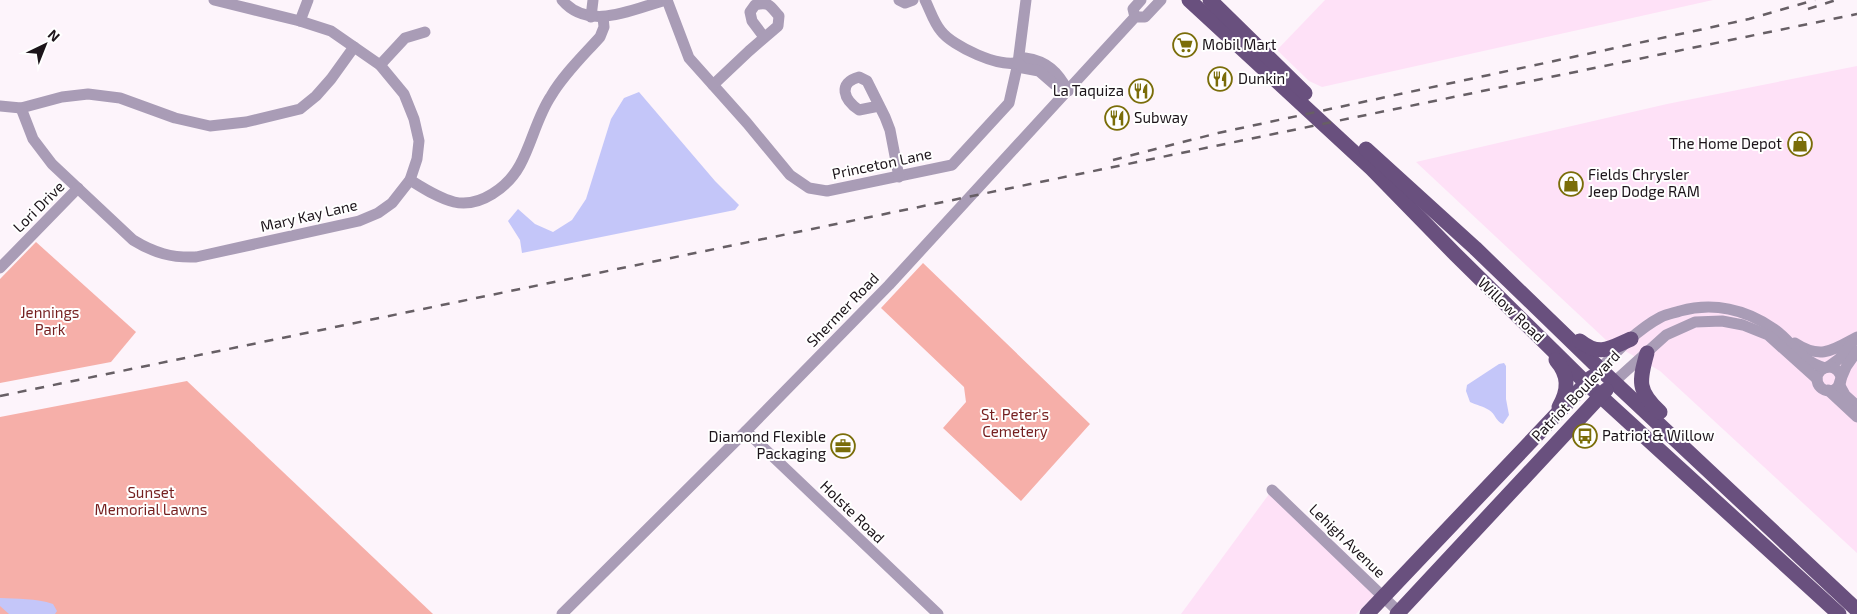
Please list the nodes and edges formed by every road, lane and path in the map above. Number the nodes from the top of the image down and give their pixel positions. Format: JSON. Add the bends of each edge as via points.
{"nodes":[{"id":1,"x":214,"y":0,"type":"edge"},
{"id":2,"x":308,"y":0,"type":"edge"},
{"id":3,"x":562,"y":0,"type":"edge"},
{"id":4,"x":593,"y":0,"type":"edge"},
{"id":5,"x":667,"y":0,"type":"edge"},
{"id":6,"x":899,"y":0,"type":"edge"},
{"id":7,"x":913,"y":0,"type":"edge"},
{"id":8,"x":924,"y":0,"type":"edge"},
{"id":9,"x":1026,"y":0,"type":"edge"},
{"id":10,"x":1140,"y":0,"type":"edge"},
{"id":11,"x":1161,"y":0,"type":"edge"},
{"id":12,"x":1189,"y":0,"type":"edge"},
{"id":13,"x":1210,"y":0,"type":"edge"},
{"id":14,"x":597,"y":17,"type":"junction"},
{"id":15,"x":1135,"y":17,"type":"junction"},
{"id":16,"x":300,"y":21,"type":"junction"},
{"id":17,"x":426,"y":32,"type":"dead end"},
{"id":18,"x":764,"y":37,"type":"dead end"},
{"id":19,"x":354,"y":47,"type":"junction"},
{"id":20,"x":1018,"y":63,"type":"junction"},
{"id":21,"x":380,"y":65,"type":"junction"},
{"id":22,"x":713,"y":85,"type":"junction"},
{"id":23,"x":1068,"y":91,"type":"junction"},
{"id":24,"x":0,"y":106,"type":"edge"},
{"id":25,"x":880,"y":106,"type":"dead end"},
{"id":26,"x":21,"y":108,"type":"junction"},
{"id":27,"x":899,"y":177,"type":"junction"},
{"id":28,"x":410,"y":180,"type":"junction"},
{"id":29,"x":78,"y":188,"type":"junction"},
{"id":30,"x":1475,"y":248,"type":"junction"},
{"id":31,"x":1454,"y":254,"type":"junction"},
{"id":32,"x":0,"y":268,"type":"edge"},
{"id":33,"x":1782,"y":335,"type":"junction"},
{"id":34,"x":1857,"y":337,"type":"edge"},
{"id":35,"x":1631,"y":339,"type":"junction"},
{"id":36,"x":1857,"y":351,"type":"edge"},
{"id":37,"x":1647,"y":353,"type":"junction"},
{"id":38,"x":1827,"y":367,"type":"junction"},
{"id":39,"x":1600,"y":369,"type":"junction"},
{"id":40,"x":1817,"y":379,"type":"junction"},
{"id":41,"x":1614,"y":382,"type":"junction"},
{"id":42,"x":1840,"y":382,"type":"junction"},
{"id":43,"x":1586,"y":383,"type":"junction"},
{"id":44,"x":1828,"y":390,"type":"junction"},
{"id":45,"x":1600,"y":396,"type":"junction"},
{"id":46,"x":1857,"y":406,"type":"edge"},
{"id":47,"x":1857,"y":418,"type":"edge"},
{"id":48,"x":1570,"y":427,"type":"junction"},
{"id":49,"x":1636,"y":428,"type":"junction"},
{"id":50,"x":746,"y":431,"type":"junction"},
{"id":51,"x":1538,"y":435,"type":"junction"},
{"id":52,"x":1702,"y":465,"type":"junction"},
{"id":53,"x":1272,"y":490,"type":"dead end"},
{"id":54,"x":1384,"y":596,"type":"junction"},
{"id":55,"x":1857,"y":610,"type":"edge"},
{"id":56,"x":1399,"y":613,"type":"edge"},
{"id":57,"x":562,"y":614,"type":"edge"},
{"id":58,"x":938,"y":614,"type":"edge"},
{"id":59,"x":1368,"y":614,"type":"edge"},
{"id":60,"x":1839,"y":614,"type":"edge"}],
"edges":[{"from":1,"to":16,"type":"street","name":"Mary Kay Lane"},
{"from":2,"to":16,"type":"street"},
{"from":3,"to":14,"type":"street","via":[[577,13]]},
{"from":4,"to":14,"type":"street"},
{"from":5,"to":14,"type":"street"},
{"from":5,"to":22,"type":"street","name":"Princeton Lane","via":[[689,58]]},
{"from":6,"to":7,"type":"street","via":[[906,3]]},
{"from":8,"to":20,"type":"street","via":[[941,31],[955,44],[998,62]]},
{"from":9,"to":20,"type":"street","name":"Princeton Lane"},
{"from":10,"to":15,"type":"street","name":"Shermer Road","via":[[1133,8]]},
{"from":11,"to":15,"type":"street","name":"Shermer Road","via":[[1145,17]]},
{"from":12,"to":31,"type":"main road","name":"Willow Road","via":[[1345,143]]},
{"from":13,"to":30,"type":"main road","name":"Willow Road","via":[[1336,123]]},
{"from":14,"to":28,"type":"street","via":[[604,27],[600,37],[551,95],[520,165],[509,182],[476,201],[455,202]]},
{"from":15,"to":23,"type":"street","name":"Shermer Road"},
{"from":16,"to":19,"type":"street","name":"Mary Kay Lane","via":[[331,32]]},
{"from":17,"to":21,"type":"street","via":[[406,38]]},
{"from":18,"to":22,"type":"street"},
{"from":19,"to":21,"type":"street","name":"Mary Kay Lane"},
{"from":19,"to":26,"type":"street","via":[[321,91],[300,109],[246,122],[210,126],[175,118],[120,98],[88,94]]},
{"from":20,"to":23,"type":"street","via":[[1023,68],[1039,71]]},
{"from":20,"to":27,"type":"street","name":"Princeton Lane","via":[[1009,102],[952,165]]},
{"from":21,"to":28,"type":"street","name":"Mary Kay Lane","via":[[404,94],[414,119],[419,140]]},
{"from":22,"to":27,"type":"street","name":"Princeton Lane","via":[[790,174],[809,188],[827,191]]},
{"from":23,"to":50,"type":"street","name":"Shermer Road","via":[[889,285]]},
{"from":24,"to":26,"type":"street"},
{"from":25,"to":27,"type":"street","via":[[890,130]]},
{"from":26,"to":29,"type":"street","name":"Mary Kay Lane","via":[[33,139],[52,164]]},
{"from":28,"to":29,"type":"street","name":"Mary Kay Lane","via":[[392,202],[360,221],[196,257],[178,258],[149,250],[133,240]]},
{"from":29,"to":32,"type":"street","name":"Lori Drive"},
{"from":30,"to":35,"type":"main road","via":[[1586,346],[1605,351]]},
{"from":30,"to":39,"type":"main road","name":"Willow Road"},
{"from":31,"to":43,"type":"main road","name":"Willow Road"},
{"from":31,"to":51,"type":"main road","via":[[1489,296],[1558,362],[1566,377],[1568,385],[1563,400]]},
{"from":33,"to":34,"type":"street","via":[[1811,352],[1841,347]]},
{"from":33,"to":35,"type":"street","name":"Patriot Boulevard","via":[[1748,314],[1710,306],[1662,316]]},
{"from":33,"to":38,"type":"street","name":"Patriot Boulevard","via":[[1811,364]]},
{"from":34,"to":38,"type":"street","via":[[1840,358]]},
{"from":35,"to":39,"type":"street","name":"Patriot Boulevard"},
{"from":36,"to":42,"type":"street"},
{"from":37,"to":40,"type":"street","name":"Patriot Boulevard","via":[[1666,335],[1695,322],[1722,321],[1768,335]]},
{"from":37,"to":41,"type":"street","name":"Patriot Boulevard"},
{"from":37,"to":52,"type":"main road","via":[[1641,375],[1648,401],[1692,443]]},
{"from":38,"to":40,"type":"street","via":[[1819,372]]},
{"from":38,"to":42,"type":"street","name":"Patriot Boulevard","via":[[1838,371]]},
{"from":39,"to":41,"type":"main road","name":"Willow Road"},
{"from":39,"to":43,"type":"main road","name":"Patriot Boulevard"},
{"from":40,"to":44,"type":"street","name":"Patriot Boulevard","via":[[1819,385]]},
{"from":41,"to":45,"type":"main road","name":"Patriot Boulevard"},
{"from":41,"to":52,"type":"main road","name":"Willow Road"},
{"from":42,"to":44,"type":"street","via":[[1835,389]]},
{"from":42,"to":46,"type":"street","name":"Patriot Boulevard","via":[[1845,395]]},
{"from":43,"to":45,"type":"main road","name":"Willow Road"},
{"from":43,"to":51,"type":"main road","name":"Patriot Boulevard"},
{"from":44,"to":47,"type":"street","name":"Patriot Boulevard"},
{"from":45,"to":48,"type":"main road","name":"Patriot Boulevard"},
{"from":45,"to":49,"type":"main road","name":"Willow Road"},
{"from":48,"to":49,"type":"main road","via":[[1598,411],[1617,416]]},
{"from":48,"to":56,"type":"main road","name":"Patriot Boulevard"},
{"from":49,"to":60,"type":"main road","name":"Willow Road"},
{"from":50,"to":57,"type":"street","name":"Shermer Road"},
{"from":50,"to":58,"type":"street","name":"Holste Road"},
{"from":51,"to":54,"type":"main road","name":"Patriot Boulevard"},
{"from":52,"to":55,"type":"main road","name":"Willow Road"},
{"from":53,"to":54,"type":"street","name":"Lehigh Avenue"},
{"from":54,"to":56,"type":"street","name":"Lehigh Avenue"},
{"from":54,"to":59,"type":"main road","name":"Patriot Boulevard"}]}
